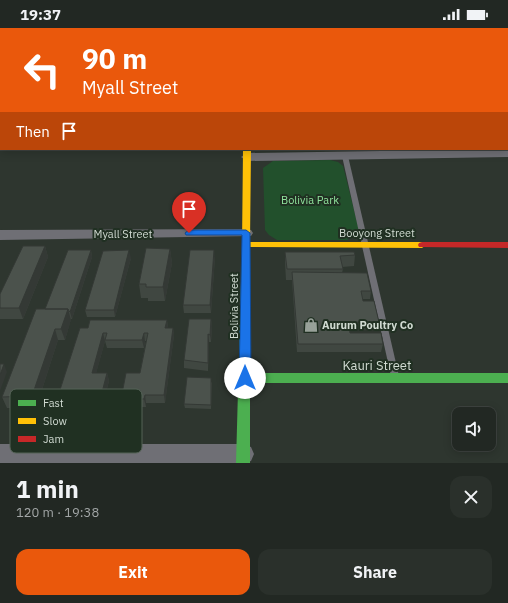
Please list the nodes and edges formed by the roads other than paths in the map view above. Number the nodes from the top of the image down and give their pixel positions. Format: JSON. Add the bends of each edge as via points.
{"nodes":[{"id":1,"x":247,"y":153,"type":"edge"},
{"id":2,"x":508,"y":154,"type":"edge"},
{"id":3,"x":344,"y":156,"type":"junction"},
{"id":4,"x":0,"y":235,"type":"edge"},
{"id":5,"x":246,"y":239,"type":"junction"},
{"id":6,"x":364,"y":245,"type":"junction"},
{"id":7,"x":508,"y":245,"type":"edge"},
{"id":8,"x":245,"y":378,"type":"junction"},
{"id":9,"x":396,"y":378,"type":"junction"},
{"id":10,"x":508,"y":378,"type":"edge"},
{"id":11,"x":0,"y":454,"type":"edge"},
{"id":12,"x":243,"y":458,"type":"edge"}],
"edges":[{"from":1,"to":3,"type":"street"},
{"from":1,"to":5,"type":"street","name":"Bolivia Street"},
{"from":2,"to":3,"type":"street"},
{"from":3,"to":6,"type":"lane"},
{"from":4,"to":5,"type":"street","name":"Myall Street"},
{"from":5,"to":6,"type":"street","name":"Booyong Street"},
{"from":5,"to":8,"type":"street","name":"Bolivia Street"},
{"from":6,"to":7,"type":"street","name":"Booyong Street"},
{"from":6,"to":9,"type":"lane"},
{"from":8,"to":9,"type":"street","name":"Kauri Street"},
{"from":8,"to":12,"type":"street","name":"Bolivia Street"},
{"from":9,"to":10,"type":"street","name":"Kauri Street"},
{"from":11,"to":12,"type":"street"}]}
